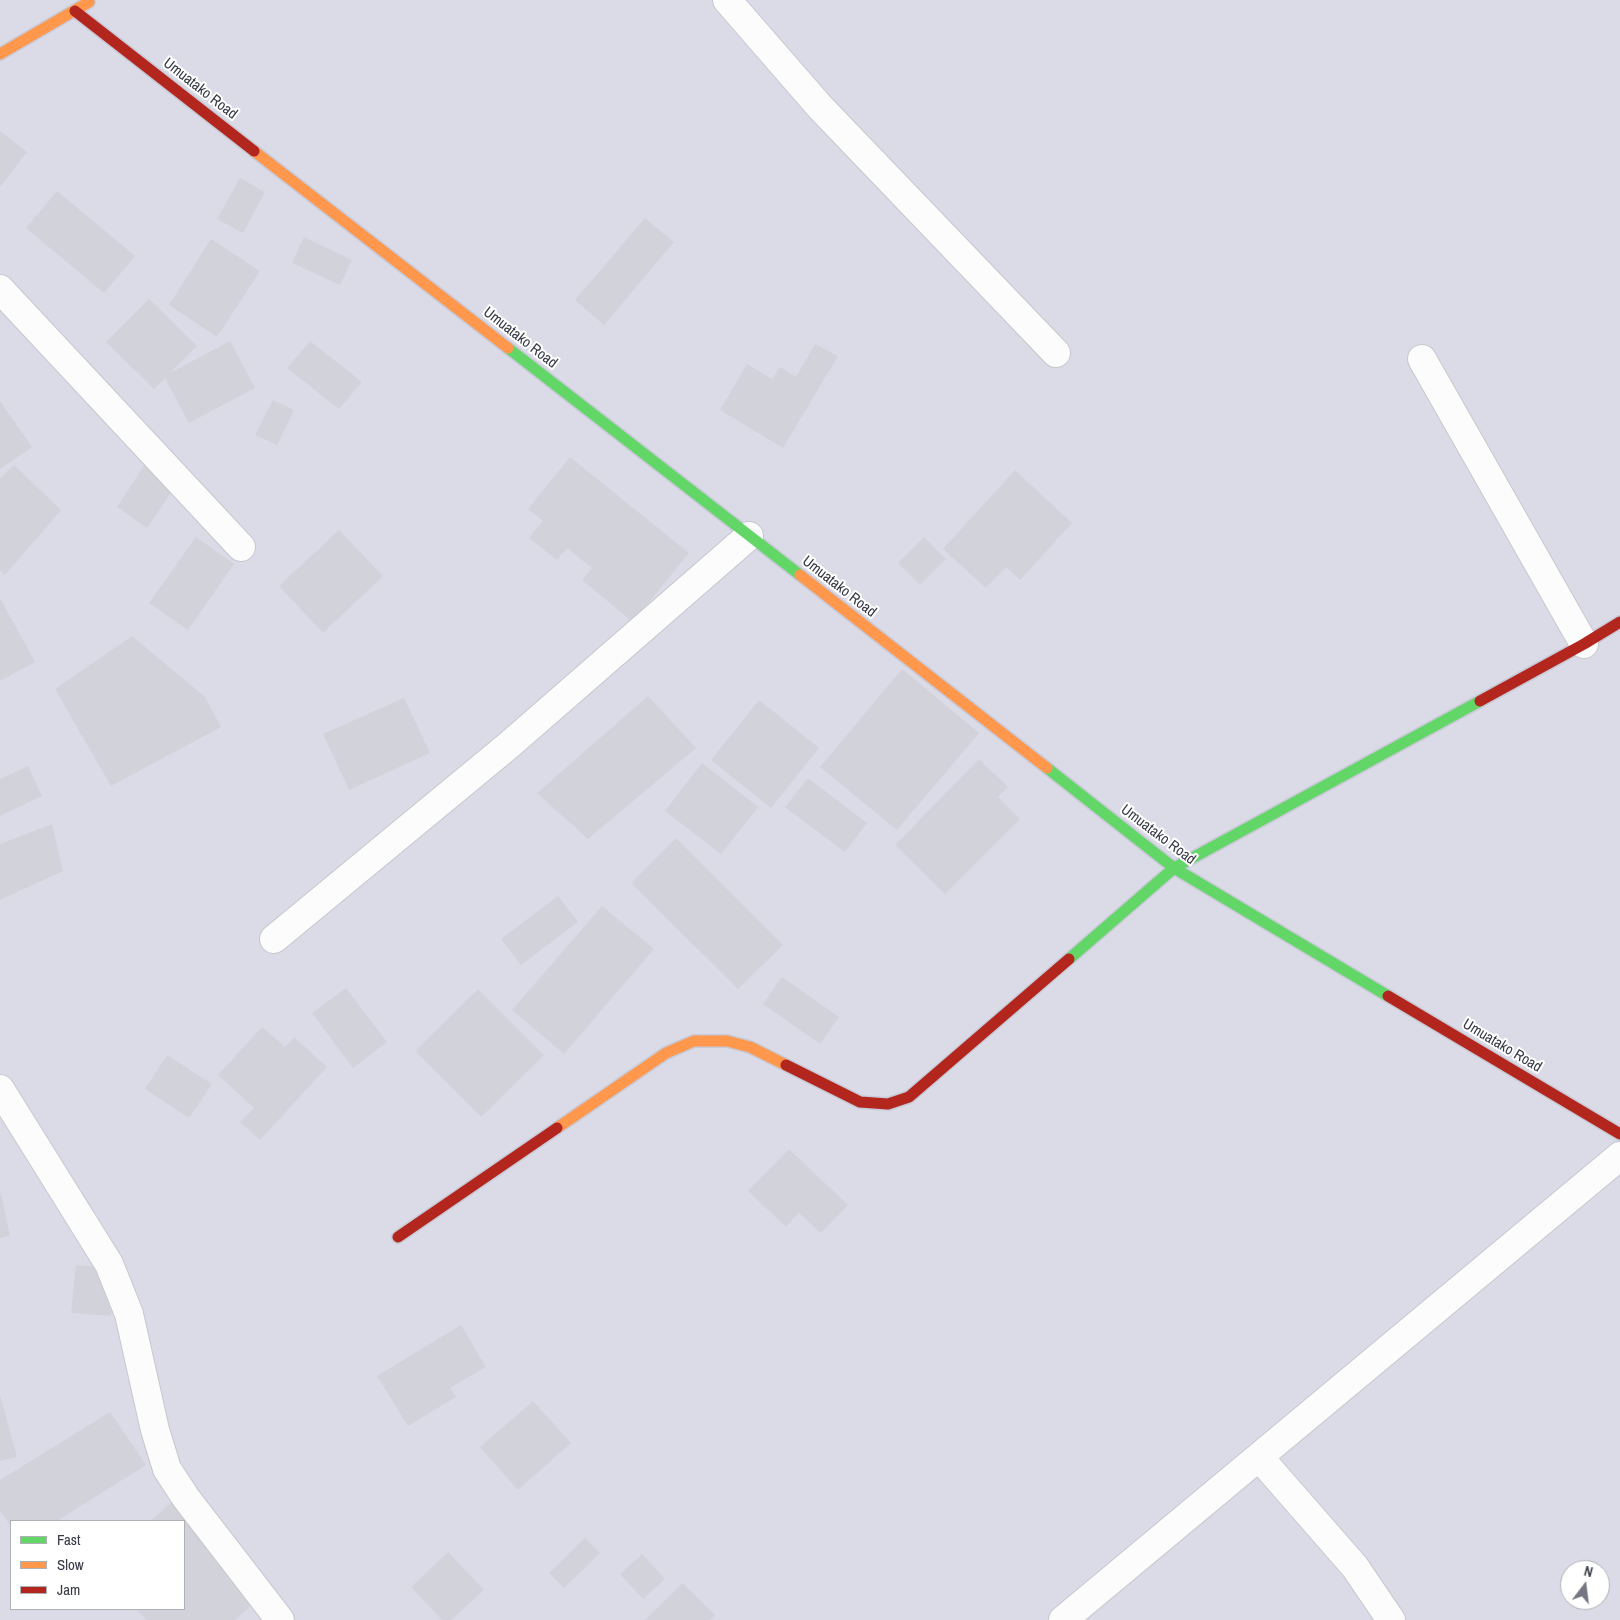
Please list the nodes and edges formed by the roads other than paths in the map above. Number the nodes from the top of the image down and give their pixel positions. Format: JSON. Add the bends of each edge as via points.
{"nodes":[{"id":1,"x":91,"y":0,"type":"edge"},
{"id":2,"x":727,"y":0,"type":"edge"},
{"id":3,"x":75,"y":11,"type":"junction"},
{"id":4,"x":0,"y":54,"type":"edge"},
{"id":5,"x":0,"y":289,"type":"edge"},
{"id":6,"x":1056,"y":353,"type":"dead end"},
{"id":7,"x":1422,"y":359,"type":"dead end"},
{"id":8,"x":750,"y":536,"type":"junction"},
{"id":9,"x":241,"y":547,"type":"dead end"},
{"id":10,"x":1620,"y":622,"type":"edge"},
{"id":11,"x":1584,"y":644,"type":"junction"},
{"id":12,"x":1174,"y":868,"type":"junction"},
{"id":13,"x":274,"y":939,"type":"dead end"},
{"id":14,"x":0,"y":1089,"type":"edge"},
{"id":15,"x":1620,"y":1134,"type":"edge"},
{"id":16,"x":1620,"y":1156,"type":"edge"},
{"id":17,"x":398,"y":1238,"type":"dead end"},
{"id":18,"x":1259,"y":1456,"type":"junction"},
{"id":19,"x":280,"y":1620,"type":"edge"},
{"id":20,"x":1063,"y":1620,"type":"edge"},
{"id":21,"x":1390,"y":1620,"type":"edge"}],
"edges":[{"from":1,"to":3,"type":"street"},
{"from":2,"to":6,"type":"street","via":[[820,107]]},
{"from":3,"to":4,"type":"street"},
{"from":3,"to":8,"type":"street","name":"Umuatako Road"},
{"from":5,"to":9,"type":"street"},
{"from":7,"to":11,"type":"street"},
{"from":8,"to":12,"type":"street","name":"Umuatako Road"},
{"from":8,"to":13,"type":"street","via":[[508,745]]},
{"from":10,"to":11,"type":"street"},
{"from":11,"to":12,"type":"street"},
{"from":12,"to":15,"type":"street","name":"Umuatako Road"},
{"from":12,"to":17,"type":"street","via":[[909,1097],[888,1104],[860,1102],[750,1047],[727,1041],[694,1041],[666,1054]]},
{"from":14,"to":19,"type":"street","via":[[109,1264],[128,1314],[167,1469]]},
{"from":16,"to":18,"type":"street"},
{"from":18,"to":20,"type":"street"},
{"from":18,"to":21,"type":"street","via":[[1355,1567]]}]}
